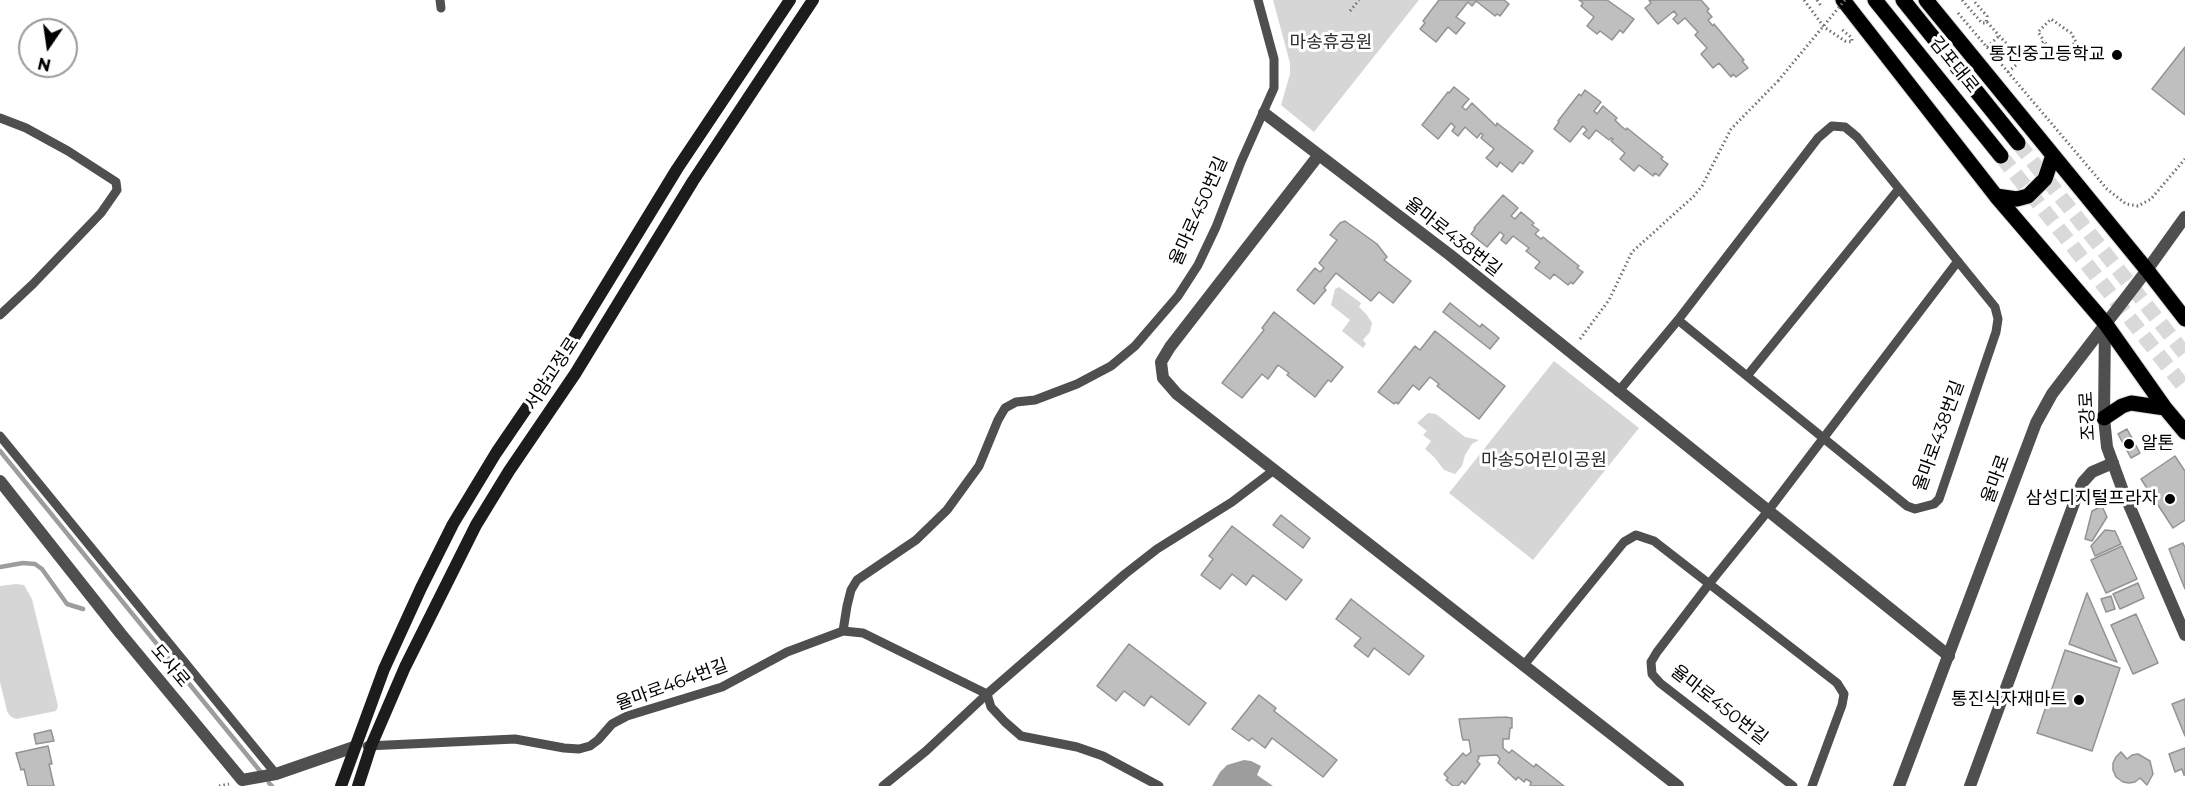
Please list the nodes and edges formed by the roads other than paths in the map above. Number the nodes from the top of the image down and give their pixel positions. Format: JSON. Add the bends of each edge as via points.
{"nodes":[{"id":1,"x":790,"y":0,"type":"edge"},
{"id":2,"x":813,"y":0,"type":"edge"},
{"id":3,"x":1258,"y":0,"type":"edge"},
{"id":4,"x":1844,"y":0,"type":"edge"},
{"id":5,"x":1875,"y":0,"type":"edge"},
{"id":6,"x":1903,"y":0,"type":"edge"},
{"id":7,"x":1926,"y":0,"type":"edge"},
{"id":8,"x":1264,"y":113,"type":"junction"},
{"id":9,"x":0,"y":118,"type":"edge"},
{"id":10,"x":2018,"y":143,"type":"tunnel mouth"},
{"id":11,"x":2053,"y":155,"type":"junction"},
{"id":12,"x":1318,"y":156,"type":"junction"},
{"id":13,"x":2001,"y":156,"type":"tunnel mouth"},
{"id":14,"x":1898,"y":190,"type":"junction"},
{"id":15,"x":1996,"y":196,"type":"junction"},
{"id":16,"x":2185,"y":217,"type":"edge"},
{"id":17,"x":1958,"y":261,"type":"junction"},
{"id":18,"x":2147,"y":270,"type":"junction"},
{"id":19,"x":0,"y":315,"type":"edge"},
{"id":20,"x":2185,"y":319,"type":"edge"},
{"id":21,"x":1678,"y":320,"type":"junction"},
{"id":22,"x":2104,"y":323,"type":"junction"},
{"id":23,"x":1747,"y":376,"type":"junction"},
{"id":24,"x":1618,"y":392,"type":"junction"},
{"id":25,"x":2165,"y":408,"type":"junction"},
{"id":26,"x":2104,"y":418,"type":"junction"},
{"id":27,"x":2182,"y":421,"type":"edge"},
{"id":28,"x":0,"y":436,"type":"edge"},
{"id":29,"x":1822,"y":438,"type":"junction"},
{"id":30,"x":2113,"y":463,"type":"junction"},
{"id":31,"x":1274,"y":470,"type":"junction"},
{"id":32,"x":0,"y":481,"type":"edge"},
{"id":33,"x":1768,"y":511,"type":"junction"},
{"id":34,"x":1709,"y":584,"type":"junction"},
{"id":35,"x":843,"y":631,"type":"junction"},
{"id":36,"x":2185,"y":635,"type":"edge"},
{"id":37,"x":1949,"y":656,"type":"junction"},
{"id":38,"x":1524,"y":664,"type":"junction"},
{"id":39,"x":987,"y":694,"type":"junction"},
{"id":40,"x":371,"y":746,"type":"junction"},
{"id":41,"x":354,"y":747,"type":"junction"},
{"id":42,"x":276,"y":774,"type":"junction"},
{"id":43,"x":341,"y":786,"type":"edge"},
{"id":44,"x":358,"y":786,"type":"edge"},
{"id":45,"x":884,"y":786,"type":"edge"},
{"id":46,"x":1159,"y":786,"type":"edge"},
{"id":47,"x":1678,"y":786,"type":"edge"},
{"id":48,"x":1793,"y":786,"type":"edge"},
{"id":49,"x":1812,"y":786,"type":"edge"},
{"id":50,"x":1899,"y":786,"type":"edge"},
{"id":51,"x":1970,"y":786,"type":"edge"}],
"edges":[{"from":1,"to":41,"type":"main road","name":"서암고정로","via":[[677,169],[567,349],[453,524],[384,669]]},
{"from":2,"to":40,"type":"main road","name":"서암고정로","via":[[693,181],[575,374],[476,525],[405,667]]},
{"from":3,"to":8,"type":"lane","via":[[1275,72],[1274,88]]},
{"from":4,"to":15,"type":"main road"},
{"from":5,"to":13,"type":"main road","name":"김포대로"},
{"from":6,"to":10,"type":"main road","name":"김포대로"},
{"from":7,"to":11,"type":"main road"},
{"from":8,"to":12,"type":"street","name":"율마로438번길"},
{"from":8,"to":35,"type":"lane","name":"율마로450번길","via":[[1198,265],[1166,312],[1111,366],[1077,384],[1005,408],[980,466],[947,510],[916,540],[857,580],[851,590]]},
{"from":9,"to":19,"type":"lane","via":[[48,139],[116,182],[117,190]]},
{"from":11,"to":15,"type":"main road","via":[[2045,178],[2028,196]]},
{"from":11,"to":18,"type":"main road"},
{"from":12,"to":24,"type":"street","name":"율마로438번길","via":[[1450,255]]},
{"from":12,"to":31,"type":"street","via":[[1161,362],[1163,378],[1177,394]]},
{"from":14,"to":17,"type":"lane","name":"율마로438번길"},
{"from":14,"to":21,"type":"lane","name":"율마로438번길","via":[[1857,137],[1845,127],[1832,126],[1818,138]]},
{"from":14,"to":23,"type":"lane"},
{"from":15,"to":22,"type":"main road"},
{"from":16,"to":18,"type":"street","name":"율마로"},
{"from":17,"to":29,"type":"lane"},
{"from":17,"to":29,"type":"lane","name":"율마로438번길","via":[[1995,307],[1998,319],[1939,499],[1916,509],[1907,506]]},
{"from":18,"to":20,"type":"main road"},
{"from":18,"to":22,"type":"street","name":"율마로"},
{"from":21,"to":23,"type":"lane","name":"율마로438번길"},
{"from":21,"to":24,"type":"lane","name":"율마로438번길"},
{"from":22,"to":25,"type":"main road"},
{"from":22,"to":26,"type":"street","name":"조강로"},
{"from":22,"to":37,"type":"street","name":"율마로","via":[[2052,394],[2036,423]]},
{"from":23,"to":29,"type":"lane","name":"율마로438번길"},
{"from":24,"to":33,"type":"street","name":"율마로438번길"},
{"from":25,"to":26,"type":"main road","via":[[2131,403]]},
{"from":25,"to":27,"type":"main road"},
{"from":26,"to":30,"type":"street","name":"조강로"},
{"from":28,"to":42,"type":"lane"},
{"from":29,"to":33,"type":"lane"},
{"from":30,"to":36,"type":"street","name":"조강로"},
{"from":30,"to":51,"type":"street","via":[[2092,472],[2083,482]]},
{"from":31,"to":38,"type":"street"},
{"from":31,"to":39,"type":"lane","via":[[1232,502],[1157,549]]},
{"from":32,"to":42,"type":"street","name":"도사로","via":[[242,780]]},
{"from":33,"to":34,"type":"lane","name":"율마로450번길"},
{"from":33,"to":37,"type":"street","name":"율마로438번길"},
{"from":34,"to":38,"type":"lane","via":[[1653,540],[1636,535],[1624,542]]},
{"from":34,"to":48,"type":"lane","name":"율마로450번길","via":[[1657,652],[1651,662],[1652,674]]},
{"from":34,"to":49,"type":"lane","via":[[1837,683],[1844,694]]},
{"from":35,"to":39,"type":"lane","via":[[863,633]]},
{"from":35,"to":40,"type":"lane","name":"율마로464번길","via":[[786,652],[723,687],[627,716],[612,724],[590,746],[579,749],[515,739]]},
{"from":37,"to":50,"type":"street","name":"율마로"},
{"from":38,"to":47,"type":"street"},
{"from":39,"to":45,"type":"lane"},
{"from":39,"to":46,"type":"lane","via":[[991,707],[1021,736],[1103,756]]},
{"from":40,"to":41,"type":"lane","name":"율마로464번길"},
{"from":40,"to":44,"type":"main road","name":"서암고정로"},
{"from":41,"to":42,"type":"street","name":"도사로"},
{"from":41,"to":43,"type":"main road","name":"서암고정로"}]}
